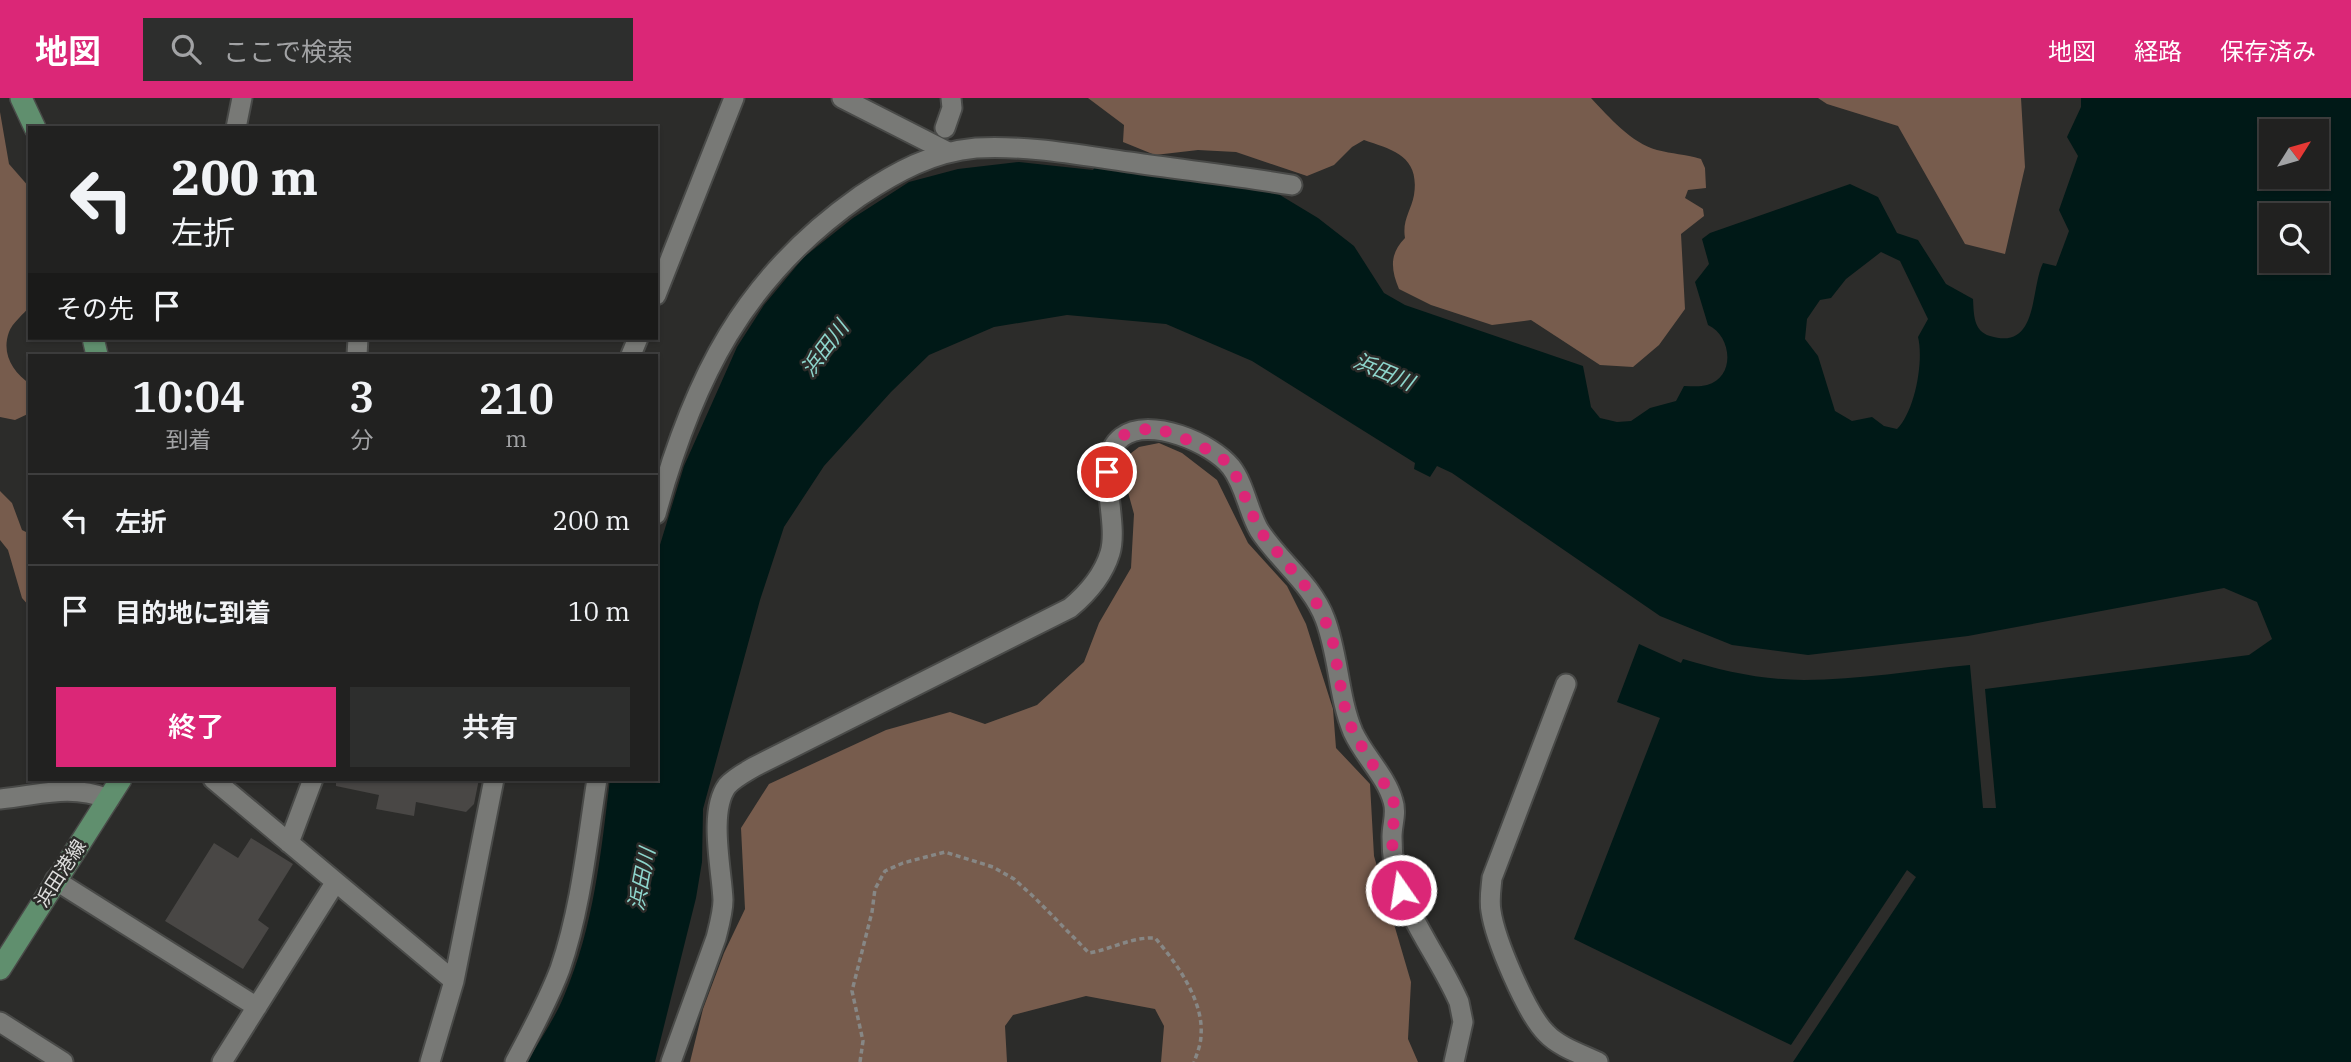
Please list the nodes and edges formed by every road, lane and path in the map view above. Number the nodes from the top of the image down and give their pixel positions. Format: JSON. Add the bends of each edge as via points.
{"nodes":[{"id":1,"x":21,"y":98,"type":"edge"},
{"id":2,"x":242,"y":98,"type":"edge"},
{"id":3,"x":734,"y":98,"type":"edge"},
{"id":4,"x":842,"y":98,"type":"edge"},
{"id":5,"x":951,"y":98,"type":"edge"},
{"id":6,"x":34,"y":126,"type":"edge"},
{"id":7,"x":236,"y":126,"type":"edge"},
{"id":8,"x":945,"y":128,"type":"dead end"},
{"id":9,"x":948,"y":152,"type":"junction"},
{"id":10,"x":1292,"y":185,"type":"dead end"},
{"id":11,"x":658,"y":290,"type":"edge"},
{"id":12,"x":658,"y":507,"type":"edge"},
{"id":13,"x":1566,"y":684,"type":"dead end"},
{"id":14,"x":120,"y":781,"type":"edge"},
{"id":15,"x":215,"y":781,"type":"edge"},
{"id":16,"x":312,"y":781,"type":"edge"},
{"id":17,"x":494,"y":781,"type":"edge"},
{"id":18,"x":597,"y":781,"type":"edge"},
{"id":19,"x":0,"y":799,"type":"edge"},
{"id":20,"x":109,"y":799,"type":"junction"},
{"id":21,"x":289,"y":843,"type":"junction"},
{"id":22,"x":55,"y":880,"type":"junction"},
{"id":23,"x":335,"y":883,"type":"junction"},
{"id":24,"x":0,"y":968,"type":"edge"},
{"id":25,"x":454,"y":981,"type":"junction"},
{"id":26,"x":257,"y":1007,"type":"junction"},
{"id":27,"x":0,"y":1022,"type":"edge"},
{"id":28,"x":63,"y":1062,"type":"edge"},
{"id":29,"x":222,"y":1062,"type":"edge"},
{"id":30,"x":430,"y":1062,"type":"edge"},
{"id":31,"x":515,"y":1062,"type":"edge"},
{"id":32,"x":671,"y":1062,"type":"edge"},
{"id":33,"x":860,"y":1062,"type":"edge"},
{"id":34,"x":1194,"y":1062,"type":"edge"},
{"id":35,"x":1454,"y":1062,"type":"edge"},
{"id":36,"x":1598,"y":1062,"type":"edge"}],
"edges":[{"from":1,"to":6,"type":"main road"},
{"from":2,"to":7,"type":"street"},
{"from":3,"to":11,"type":"street"},
{"from":4,"to":9,"type":"street"},
{"from":5,"to":8,"type":"street"},
{"from":9,"to":10,"type":"street","via":[[1045,150]]},
{"from":9,"to":12,"type":"street","via":[[903,168],[844,208],[788,254],[759,289],[716,354],[674,451]]},
{"from":13,"to":36,"type":"street","via":[[1492,878],[1490,909],[1532,1015],[1546,1034]]},
{"from":14,"to":20,"type":"main road","name":"浜田港線"},
{"from":15,"to":21,"type":"street"},
{"from":16,"to":21,"type":"street"},
{"from":17,"to":25,"type":"street"},
{"from":18,"to":31,"type":"street","via":[[571,932],[559,972]]},
{"from":19,"to":20,"type":"street","via":[[67,789]]},
{"from":20,"to":22,"type":"main road","name":"浜田港線"},
{"from":21,"to":23,"type":"street"},
{"from":22,"to":24,"type":"main road","name":"浜田港線"},
{"from":22,"to":26,"type":"street"},
{"from":23,"to":25,"type":"street"},
{"from":23,"to":26,"type":"street"},
{"from":25,"to":30,"type":"street"},
{"from":26,"to":29,"type":"street"},
{"from":27,"to":28,"type":"street"},
{"from":32,"to":35,"type":"street","via":[[720,920],[718,835],[726,788],[754,767],[1070,608],[1088,593],[1110,553],[1114,530],[1108,456],[1123,435],[1154,427],[1196,443],[1233,469],[1259,530],[1311,593],[1324,617],[1353,732],[1393,798],[1393,863],[1401,890],[1459,1002],[1463,1022]]},
{"from":33,"to":34,"type":"path","via":[[863,1041],[852,991],[875,889],[885,871],[945,852],[993,867],[1014,880],[1088,953],[1139,937],[1155,938],[1197,1006],[1202,1034]]}]}
